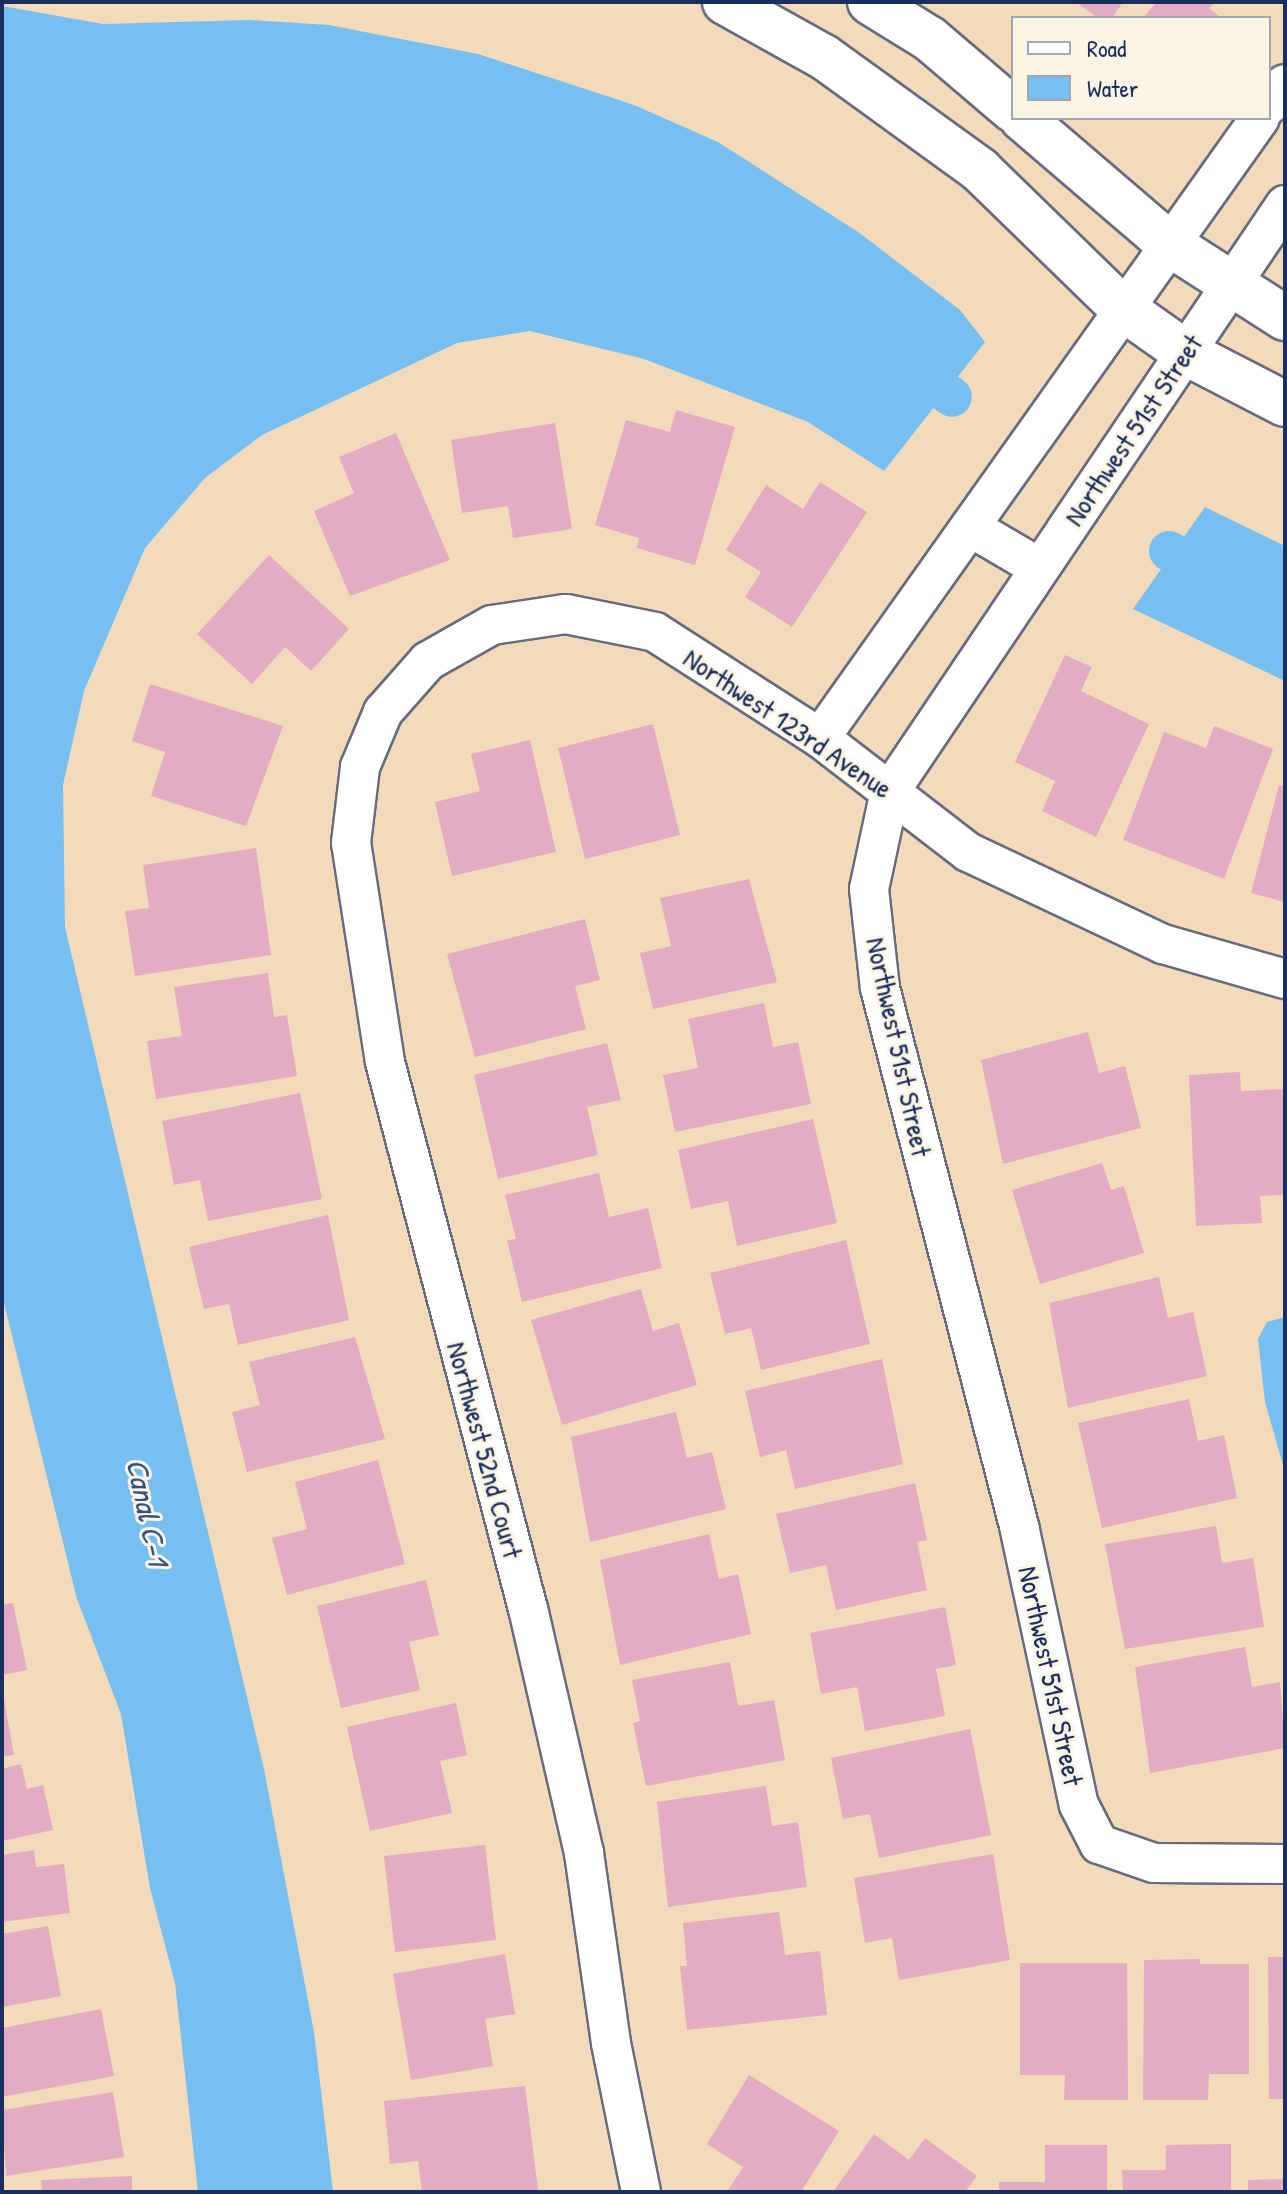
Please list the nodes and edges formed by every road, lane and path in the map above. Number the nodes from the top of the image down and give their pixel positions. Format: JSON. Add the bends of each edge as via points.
{"nodes":[{"id":1,"x":725,"y":2,"type":"edge"},
{"id":2,"x":870,"y":2,"type":"edge"},
{"id":3,"x":1285,"y":84,"type":"edge"},
{"id":4,"x":1271,"y":102,"type":"edge"},
{"id":5,"x":1011,"y":108,"type":"edge"},
{"id":6,"x":1024,"y":120,"type":"edge"},
{"id":7,"x":1259,"y":120,"type":"edge"},
{"id":8,"x":1285,"y":205,"type":"edge"},
{"id":9,"x":1168,"y":243,"type":"junction"},
{"id":10,"x":1229,"y":287,"type":"junction"},
{"id":11,"x":1121,"y":307,"type":"junction"},
{"id":12,"x":1285,"y":318,"type":"edge"},
{"id":13,"x":1186,"y":353,"type":"junction"},
{"id":14,"x":1285,"y":404,"type":"edge"},
{"id":15,"x":970,"y":527,"type":"junction"},
{"id":16,"x":1040,"y":568,"type":"junction"},
{"id":17,"x":383,"y":712,"type":"joint"},
{"id":18,"x":820,"y":738,"type":"junction"},
{"id":19,"x":890,"y":791,"type":"junction"},
{"id":20,"x":1285,"y":979,"type":"edge"},
{"id":21,"x":1285,"y":1864,"type":"edge"},
{"id":22,"x":641,"y":2192,"type":"edge"}],
"edges":[{"from":1,"to":11,"type":"street","via":[[824,57],[980,170]]},
{"from":2,"to":5,"type":"street","via":[[930,39]]},
{"from":3,"to":4,"type":"street"},
{"from":6,"to":9,"type":"street"},
{"from":7,"to":9,"type":"street"},
{"from":8,"to":10,"type":"street","name":"Northwest 51st Street"},
{"from":9,"to":10,"type":"street"},
{"from":9,"to":11,"type":"street"},
{"from":10,"to":12,"type":"street"},
{"from":10,"to":13,"type":"street","name":"Northwest 51st Street"},
{"from":11,"to":13,"type":"street"},
{"from":11,"to":15,"type":"street"},
{"from":13,"to":14,"type":"street"},
{"from":13,"to":16,"type":"street","name":"Northwest 51st Street"},
{"from":15,"to":16,"type":"street"},
{"from":15,"to":18,"type":"street"},
{"from":16,"to":19,"type":"street","name":"Northwest 51st Street"},
{"from":17,"to":18,"type":"street","name":"Northwest 123rd Avenue","via":[[428,661],[492,625],[566,614],[655,632]]},
{"from":17,"to":22,"type":"street","name":"Northwest 52nd Court","via":[[360,767],[351,843],[385,1062],[528,1609],[581,1838],[611,2043]]},
{"from":18,"to":19,"type":"street","name":"Northwest 123rd Avenue"},
{"from":19,"to":20,"type":"street","name":"Northwest 123rd Avenue","via":[[968,852],[1068,900],[1163,944]]},
{"from":19,"to":21,"type":"street","name":"Northwest 51st Street","via":[[869,889],[880,988],[1019,1526],[1079,1805],[1099,1844],[1154,1863]]}]}
